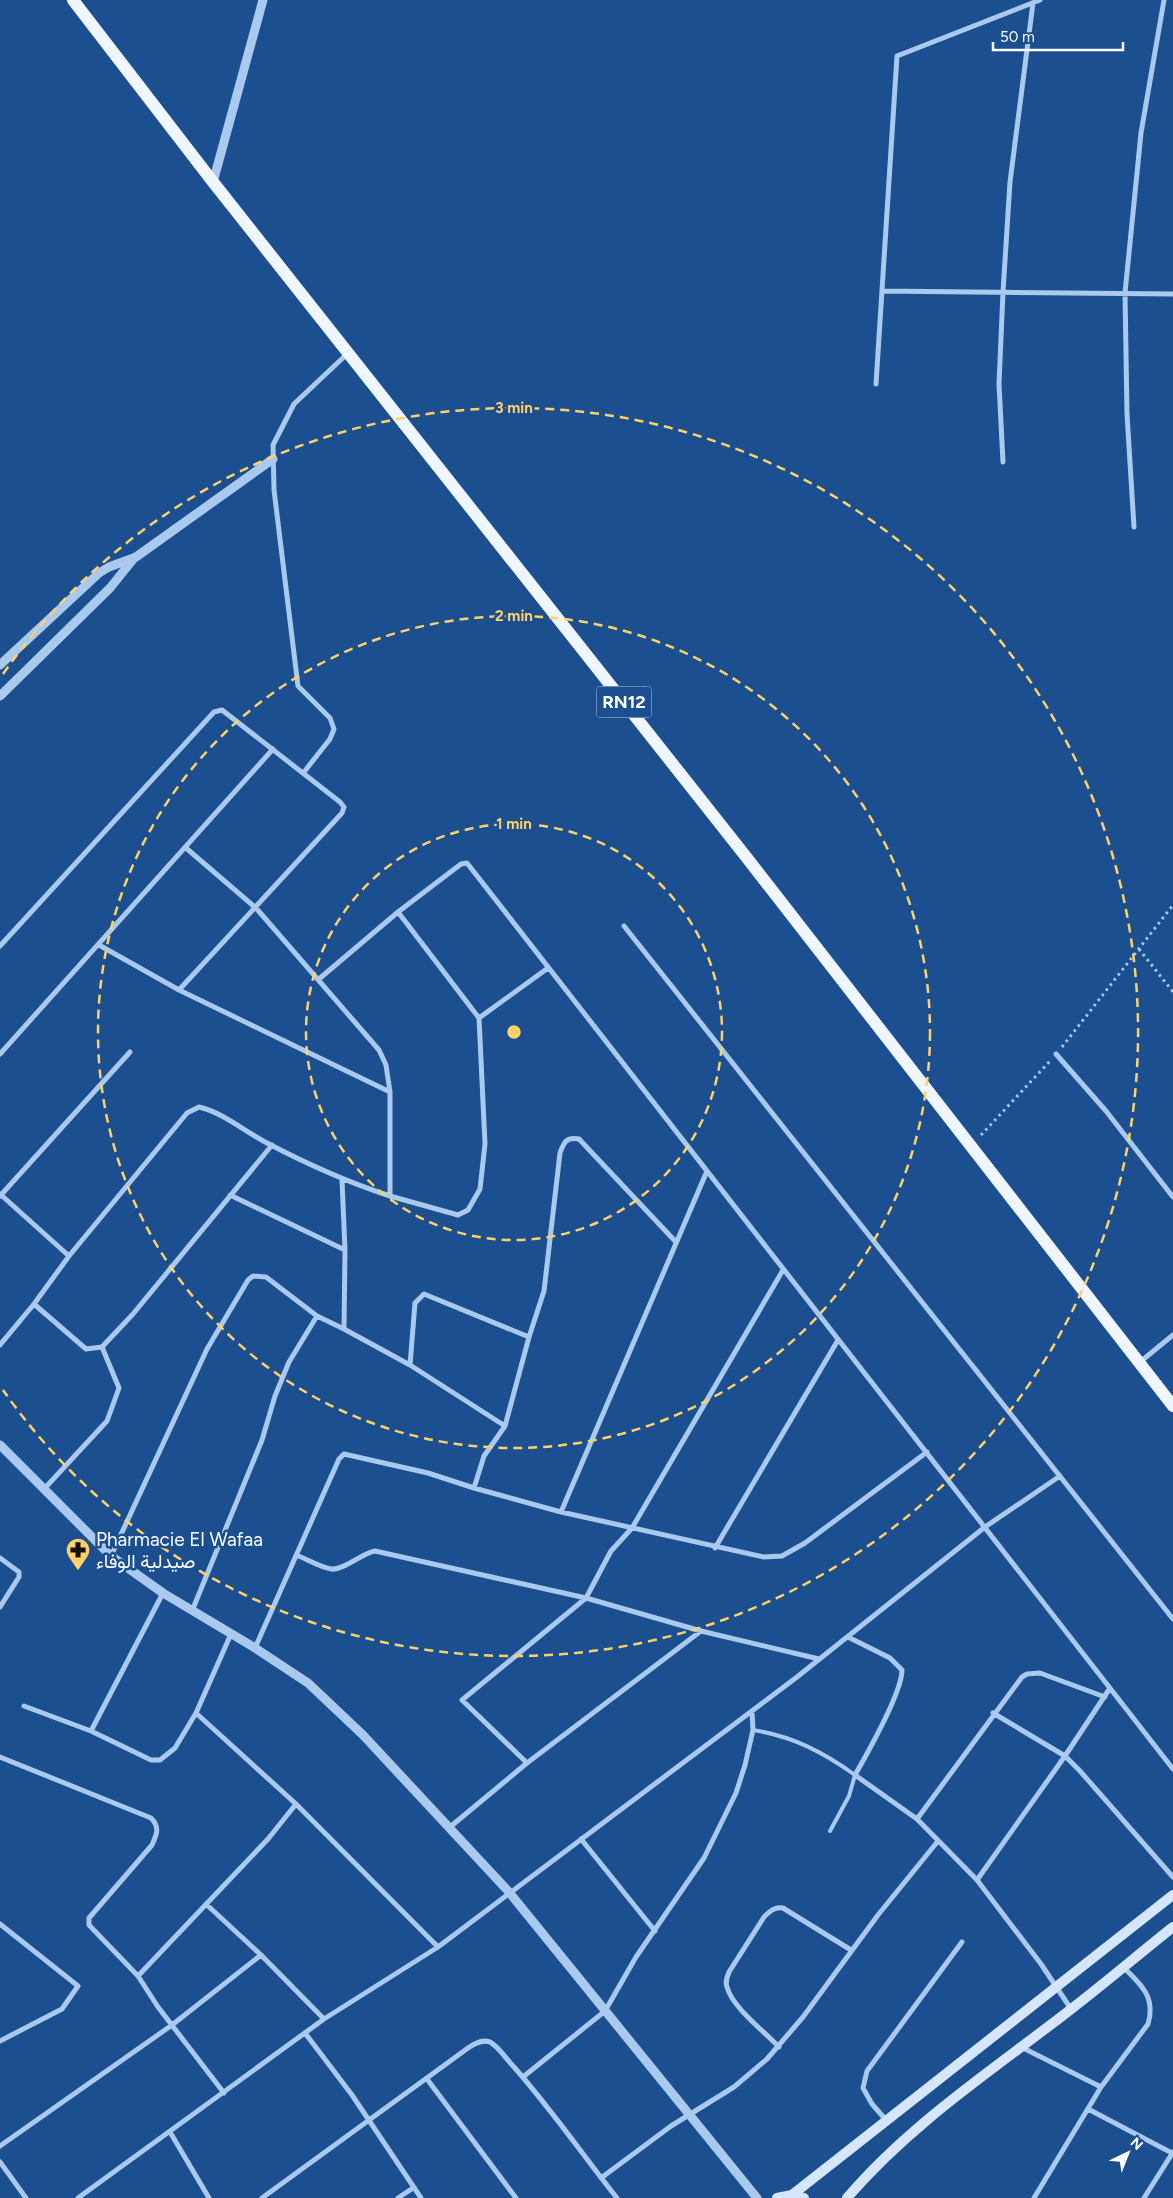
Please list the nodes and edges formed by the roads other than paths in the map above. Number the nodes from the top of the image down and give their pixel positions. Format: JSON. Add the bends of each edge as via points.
{"nodes":[{"id":1,"x":72,"y":0,"type":"edge"},
{"id":2,"x":263,"y":0,"type":"edge"},
{"id":3,"x":1040,"y":0,"type":"edge"},
{"id":4,"x":1164,"y":0,"type":"edge"},
{"id":5,"x":1033,"y":3,"type":"junction"},
{"id":6,"x":213,"y":182,"type":"junction"},
{"id":7,"x":882,"y":291,"type":"junction"},
{"id":8,"x":1003,"y":292,"type":"junction"},
{"id":9,"x":1126,"y":293,"type":"junction"},
{"id":10,"x":1173,"y":294,"type":"edge"},
{"id":11,"x":348,"y":352,"type":"junction"},
{"id":12,"x":876,"y":384,"type":"dead end"},
{"id":13,"x":273,"y":459,"type":"junction"},
{"id":14,"x":1003,"y":462,"type":"dead end"},
{"id":15,"x":1134,"y":527,"type":"dead end"},
{"id":16,"x":136,"y":557,"type":"junction"},
{"id":17,"x":0,"y":665,"type":"edge"},
{"id":18,"x":0,"y":696,"type":"edge"},
{"id":19,"x":273,"y":749,"type":"junction"},
{"id":20,"x":304,"y":772,"type":"junction"},
{"id":21,"x":186,"y":848,"type":"junction"},
{"id":22,"x":256,"y":908,"type":"junction"},
{"id":23,"x":398,"y":912,"type":"junction"},
{"id":24,"x":624,"y":926,"type":"dead end"},
{"id":25,"x":99,"y":945,"type":"junction"},
{"id":26,"x":0,"y":946,"type":"edge"},
{"id":27,"x":548,"y":968,"type":"junction"},
{"id":28,"x":319,"y":979,"type":"junction"},
{"id":29,"x":179,"y":990,"type":"junction"},
{"id":30,"x":479,"y":1018,"type":"junction"},
{"id":31,"x":130,"y":1052,"type":"dead end"},
{"id":32,"x":0,"y":1054,"type":"edge"},
{"id":33,"x":1056,"y":1054,"type":"road end"},
{"id":34,"x":390,"y":1092,"type":"junction"},
{"id":35,"x":272,"y":1146,"type":"junction"},
{"id":36,"x":707,"y":1171,"type":"junction"},
{"id":37,"x":342,"y":1180,"type":"junction"},
{"id":38,"x":230,"y":1194,"type":"junction"},
{"id":39,"x":0,"y":1195,"type":"edge"},
{"id":40,"x":390,"y":1196,"type":"junction"},
{"id":41,"x":1173,"y":1197,"type":"edge"},
{"id":42,"x":676,"y":1242,"type":"junction"},
{"id":43,"x":345,"y":1250,"type":"junction"},
{"id":44,"x":69,"y":1256,"type":"junction"},
{"id":45,"x":783,"y":1270,"type":"junction"},
{"id":46,"x":34,"y":1304,"type":"junction"},
{"id":47,"x":317,"y":1316,"type":"junction"},
{"id":48,"x":344,"y":1329,"type":"junction"},
{"id":49,"x":1173,"y":1335,"type":"edge"},
{"id":50,"x":529,"y":1337,"type":"junction"},
{"id":51,"x":838,"y":1340,"type":"junction"},
{"id":52,"x":0,"y":1346,"type":"edge"},
{"id":53,"x":102,"y":1347,"type":"junction"},
{"id":54,"x":1140,"y":1363,"type":"junction"},
{"id":55,"x":410,"y":1365,"type":"junction"},
{"id":56,"x":1173,"y":1406,"type":"edge"},
{"id":57,"x":505,"y":1426,"type":"junction"},
{"id":58,"x":0,"y":1446,"type":"edge"},
{"id":59,"x":926,"y":1452,"type":"junction"},
{"id":60,"x":1060,"y":1476,"type":"junction"},
{"id":61,"x":44,"y":1488,"type":"junction"},
{"id":62,"x":474,"y":1488,"type":"junction"},
{"id":63,"x":561,"y":1512,"type":"junction"},
{"id":64,"x":632,"y":1528,"type":"junction"},
{"id":65,"x":985,"y":1528,"type":"junction"},
{"id":66,"x":715,"y":1548,"type":"junction"},
{"id":67,"x":296,"y":1555,"type":"junction"},
{"id":68,"x":111,"y":1556,"type":"junction"},
{"id":69,"x":0,"y":1558,"type":"edge"},
{"id":70,"x":164,"y":1593,"type":"junction"},
{"id":71,"x":586,"y":1598,"type":"junction"},
{"id":72,"x":0,"y":1607,"type":"edge"},
{"id":73,"x":192,"y":1611,"type":"junction"},
{"id":74,"x":1173,"y":1619,"type":"edge"},
{"id":75,"x":701,"y":1631,"type":"junction"},
{"id":76,"x":231,"y":1634,"type":"junction"},
{"id":77,"x":848,"y":1637,"type":"junction"},
{"id":78,"x":255,"y":1648,"type":"junction"},
{"id":79,"x":819,"y":1659,"type":"junction"},
{"id":80,"x":1110,"y":1688,"type":"junction"},
{"id":81,"x":1105,"y":1697,"type":"junction"},
{"id":82,"x":24,"y":1706,"type":"dead end"},
{"id":83,"x":752,"y":1711,"type":"junction"},
{"id":84,"x":196,"y":1713,"type":"junction"},
{"id":85,"x":993,"y":1713,"type":"junction"},
{"id":86,"x":752,"y":1730,"type":"junction"},
{"id":87,"x":90,"y":1731,"type":"junction"},
{"id":88,"x":1065,"y":1756,"type":"junction"},
{"id":89,"x":0,"y":1757,"type":"edge"},
{"id":90,"x":527,"y":1763,"type":"junction"},
{"id":91,"x":1173,"y":1769,"type":"edge"},
{"id":92,"x":855,"y":1776,"type":"junction"},
{"id":93,"x":296,"y":1804,"type":"junction"},
{"id":94,"x":917,"y":1819,"type":"junction"},
{"id":95,"x":450,"y":1828,"type":"junction"},
{"id":96,"x":830,"y":1832,"type":"dead end"},
{"id":97,"x":581,"y":1839,"type":"junction"},
{"id":98,"x":938,"y":1841,"type":"junction"},
{"id":99,"x":1173,"y":1877,"type":"edge"},
{"id":100,"x":977,"y":1880,"type":"junction"},
{"id":101,"x":509,"y":1892,"type":"junction"},
{"id":102,"x":1173,"y":1895,"type":"edge"},
{"id":103,"x":206,"y":1904,"type":"junction"},
{"id":104,"x":0,"y":1924,"type":"edge"},
{"id":105,"x":1173,"y":1926,"type":"edge"},
{"id":106,"x":655,"y":1931,"type":"junction"},
{"id":107,"x":962,"y":1942,"type":"dead end"},
{"id":108,"x":438,"y":1947,"type":"junction"},
{"id":109,"x":852,"y":1950,"type":"junction"},
{"id":110,"x":262,"y":1955,"type":"junction"},
{"id":111,"x":1123,"y":1967,"type":"junction"},
{"id":112,"x":138,"y":1976,"type":"junction"},
{"id":113,"x":1055,"y":1986,"type":"junction"},
{"id":114,"x":1071,"y":2009,"type":"junction"},
{"id":115,"x":604,"y":2011,"type":"junction"},
{"id":116,"x":324,"y":2019,"type":"junction"},
{"id":117,"x":172,"y":2025,"type":"junction"},
{"id":118,"x":305,"y":2033,"type":"junction"},
{"id":119,"x":0,"y":2041,"type":"edge"},
{"id":120,"x":779,"y":2047,"type":"junction"},
{"id":121,"x":1021,"y":2047,"type":"junction"},
{"id":122,"x":522,"y":2077,"type":"junction"},
{"id":123,"x":427,"y":2079,"type":"junction"},
{"id":124,"x":1101,"y":2087,"type":"junction"},
{"id":125,"x":224,"y":2093,"type":"junction"},
{"id":126,"x":1088,"y":2110,"type":"junction"},
{"id":127,"x":690,"y":2115,"type":"junction"},
{"id":128,"x":368,"y":2120,"type":"junction"},
{"id":129,"x":886,"y":2120,"type":"junction"},
{"id":130,"x":170,"y":2132,"type":"junction"},
{"id":131,"x":0,"y":2146,"type":"edge"},
{"id":132,"x":1173,"y":2153,"type":"edge"},
{"id":133,"x":0,"y":2162,"type":"edge"},
{"id":134,"x":602,"y":2178,"type":"junction"},
{"id":135,"x":413,"y":2188,"type":"junction"},
{"id":136,"x":792,"y":2195,"type":"junction"},
{"id":137,"x":26,"y":2198,"type":"edge"},
{"id":138,"x":78,"y":2198,"type":"edge"},
{"id":139,"x":209,"y":2198,"type":"edge"},
{"id":140,"x":262,"y":2198,"type":"edge"},
{"id":141,"x":398,"y":2198,"type":"edge"},
{"id":142,"x":421,"y":2198,"type":"edge"},
{"id":143,"x":516,"y":2198,"type":"edge"},
{"id":144,"x":617,"y":2198,"type":"edge"},
{"id":145,"x":757,"y":2198,"type":"edge"},
{"id":146,"x":777,"y":2198,"type":"edge"},
{"id":147,"x":804,"y":2198,"type":"edge"},
{"id":148,"x":847,"y":2198,"type":"edge"},
{"id":149,"x":1034,"y":2198,"type":"edge"},
{"id":150,"x":1144,"y":2198,"type":"edge"}],
"edges":[{"from":1,"to":6,"type":"main road","number":"RN12"},
{"from":2,"to":6,"type":"street"},
{"from":3,"to":5,"type":"street"},
{"from":4,"to":9,"type":"street","via":[[1141,133]]},
{"from":5,"to":7,"type":"street","via":[[897,56]]},
{"from":5,"to":8,"type":"street","via":[[1010,182]]},
{"from":6,"to":11,"type":"main road","number":"RN12"},
{"from":7,"to":8,"type":"street"},
{"from":7,"to":12,"type":"street"},
{"from":8,"to":9,"type":"street"},
{"from":8,"to":14,"type":"street","via":[[999,384]]},
{"from":9,"to":10,"type":"street"},
{"from":9,"to":15,"type":"street","via":[[1127,414]]},
{"from":11,"to":13,"type":"street","via":[[294,404],[272,445]]},
{"from":11,"to":54,"type":"main road","number":"RN12"},
{"from":13,"to":16,"type":"street"},
{"from":13,"to":20,"type":"street","via":[[298,686],[330,718],[334,729],[330,740]]},
{"from":16,"to":17,"type":"street","via":[[99,573]]},
{"from":16,"to":18,"type":"street","via":[[110,588]]},
{"from":19,"to":20,"type":"street"},
{"from":19,"to":21,"type":"street"},
{"from":19,"to":26,"type":"street","via":[[222,710],[214,712]]},
{"from":20,"to":22,"type":"street","via":[[344,808]]},
{"from":21,"to":22,"type":"street"},
{"from":21,"to":25,"type":"street"},
{"from":22,"to":28,"type":"street"},
{"from":22,"to":29,"type":"street"},
{"from":23,"to":27,"type":"street","via":[[467,862]]},
{"from":23,"to":28,"type":"street"},
{"from":23,"to":30,"type":"street"},
{"from":24,"to":60,"type":"street"},
{"from":25,"to":29,"type":"street"},
{"from":25,"to":32,"type":"street"},
{"from":27,"to":30,"type":"street"},
{"from":27,"to":36,"type":"street"},
{"from":28,"to":34,"type":"street","via":[[379,1050],[386,1065]]},
{"from":29,"to":34,"type":"street"},
{"from":30,"to":40,"type":"street","via":[[485,1144],[480,1189],[464,1214],[458,1215]]},
{"from":31,"to":39,"type":"street"},
{"from":33,"to":41,"type":"street","via":[[1106,1111]]},
{"from":34,"to":40,"type":"street"},
{"from":35,"to":37,"type":"street"},
{"from":35,"to":38,"type":"street"},
{"from":35,"to":44,"type":"street","via":[[210,1109],[193,1109]]},
{"from":36,"to":42,"type":"street"},
{"from":36,"to":45,"type":"street"},
{"from":37,"to":40,"type":"street"},
{"from":37,"to":43,"type":"street"},
{"from":38,"to":43,"type":"street"},
{"from":38,"to":53,"type":"street","via":[[133,1314]]},
{"from":39,"to":44,"type":"street"},
{"from":42,"to":50,"type":"street","via":[[579,1139],[571,1138],[564,1142],[560,1153],[544,1291]]},
{"from":42,"to":63,"type":"street"},
{"from":43,"to":48,"type":"street"},
{"from":44,"to":46,"type":"street"},
{"from":45,"to":51,"type":"street"},
{"from":45,"to":64,"type":"street"},
{"from":46,"to":52,"type":"street"},
{"from":46,"to":53,"type":"street","via":[[86,1349]]},
{"from":47,"to":48,"type":"street"},
{"from":47,"to":68,"type":"street","via":[[266,1277],[253,1276],[248,1280],[207,1349]]},
{"from":47,"to":73,"type":"street","via":[[289,1362],[262,1440]]},
{"from":48,"to":55,"type":"street"},
{"from":49,"to":54,"type":"street"},
{"from":50,"to":55,"type":"street","via":[[424,1294],[416,1303]]},
{"from":50,"to":57,"type":"street"},
{"from":51,"to":59,"type":"street"},
{"from":51,"to":66,"type":"street"},
{"from":53,"to":61,"type":"street","via":[[119,1388],[107,1421]]},
{"from":54,"to":56,"type":"main road","number":"RN12"},
{"from":55,"to":57,"type":"street"},
{"from":57,"to":62,"type":"street","via":[[484,1456]]},
{"from":58,"to":61,"type":"street"},
{"from":59,"to":65,"type":"street"},
{"from":59,"to":66,"type":"street","via":[[790,1553],[773,1558]]},
{"from":60,"to":65,"type":"street"},
{"from":60,"to":74,"type":"street"},
{"from":61,"to":68,"type":"street"},
{"from":62,"to":63,"type":"street"},
{"from":62,"to":67,"type":"street","via":[[428,1473],[344,1454]]},
{"from":63,"to":64,"type":"street"},
{"from":64,"to":66,"type":"street"},
{"from":64,"to":71,"type":"street","via":[[610,1551]]},
{"from":65,"to":77,"type":"street"},
{"from":65,"to":80,"type":"street"},
{"from":67,"to":71,"type":"street","via":[[331,1569],[375,1551]]},
{"from":67,"to":78,"type":"street"},
{"from":68,"to":70,"type":"street"},
{"from":69,"to":72,"type":"street","via":[[19,1572]]},
{"from":70,"to":73,"type":"street"},
{"from":70,"to":87,"type":"street"},
{"from":71,"to":75,"type":"street"},
{"from":71,"to":90,"type":"street","via":[[462,1700]]},
{"from":73,"to":76,"type":"street"},
{"from":75,"to":79,"type":"street"},
{"from":75,"to":90,"type":"street"},
{"from":76,"to":78,"type":"street"},
{"from":76,"to":84,"type":"street"},
{"from":77,"to":79,"type":"street"},
{"from":77,"to":92,"type":"street","via":[[890,1658],[902,1670],[882,1722]]},
{"from":78,"to":95,"type":"street","via":[[308,1683],[336,1707]]},
{"from":79,"to":83,"type":"street"},
{"from":80,"to":81,"type":"street"},
{"from":80,"to":91,"type":"street"},
{"from":81,"to":85,"type":"street","via":[[1033,1672],[1018,1680]]},
{"from":81,"to":88,"type":"street"},
{"from":82,"to":87,"type":"street"},
{"from":83,"to":86,"type":"street"},
{"from":83,"to":97,"type":"street"},
{"from":84,"to":87,"type":"street","via":[[175,1748],[160,1760],[151,1760]]},
{"from":84,"to":93,"type":"street"},
{"from":85,"to":88,"type":"street"},
{"from":85,"to":94,"type":"street"},
{"from":86,"to":92,"type":"lane","via":[[796,1741],[828,1756]]},
{"from":86,"to":106,"type":"street","via":[[736,1793],[718,1833]]},
{"from":88,"to":99,"type":"street"},
{"from":88,"to":100,"type":"street"},
{"from":89,"to":112,"type":"street","via":[[151,1818],[155,1823],[158,1834],[152,1845],[89,1918],[89,1925]]},
{"from":90,"to":95,"type":"street"},
{"from":92,"to":94,"type":"street"},
{"from":92,"to":96,"type":"lane","via":[[849,1796]]},
{"from":93,"to":103,"type":"street","via":[[268,1839]]},
{"from":93,"to":108,"type":"street"},
{"from":94,"to":98,"type":"street"},
{"from":95,"to":101,"type":"street"},
{"from":97,"to":101,"type":"street"},
{"from":97,"to":106,"type":"street"},
{"from":98,"to":100,"type":"street"},
{"from":98,"to":109,"type":"street"},
{"from":100,"to":113,"type":"street"},
{"from":101,"to":108,"type":"street"},
{"from":101,"to":115,"type":"street"},
{"from":102,"to":113,"type":"main road"},
{"from":103,"to":110,"type":"street"},
{"from":103,"to":112,"type":"street"},
{"from":104,"to":119,"type":"street","via":[[78,1986],[62,2009]]},
{"from":105,"to":111,"type":"main road"},
{"from":106,"to":115,"type":"street"},
{"from":107,"to":129,"type":"street","via":[[867,2071],[863,2088]]},
{"from":108,"to":116,"type":"street"},
{"from":109,"to":120,"type":"street"},
{"from":109,"to":120,"type":"street","via":[[783,1908],[777,1907],[764,1917],[729,1972],[727,1988],[743,2011]]},
{"from":110,"to":116,"type":"street"},
{"from":110,"to":117,"type":"street"},
{"from":111,"to":114,"type":"main road"},
{"from":111,"to":124,"type":"street","via":[[1145,1990],[1150,2015],[1148,2024]]},
{"from":112,"to":117,"type":"street"},
{"from":113,"to":114,"type":"street"},
{"from":113,"to":129,"type":"main road"},
{"from":114,"to":121,"type":"main road"},
{"from":115,"to":122,"type":"street"},
{"from":115,"to":127,"type":"street"},
{"from":116,"to":118,"type":"street"},
{"from":117,"to":125,"type":"street"},
{"from":117,"to":131,"type":"street"},
{"from":118,"to":125,"type":"street"},
{"from":118,"to":128,"type":"street"},
{"from":120,"to":127,"type":"street","via":[[745,2079]]},
{"from":121,"to":124,"type":"street"},
{"from":121,"to":148,"type":"main road","via":[[893,2150]]},
{"from":122,"to":123,"type":"street","via":[[497,2048],[484,2041],[468,2048]]},
{"from":122,"to":134,"type":"street"},
{"from":123,"to":128,"type":"street"},
{"from":123,"to":143,"type":"street"},
{"from":124,"to":126,"type":"street"},
{"from":125,"to":130,"type":"street"},
{"from":126,"to":132,"type":"street"},
{"from":126,"to":149,"type":"street"},
{"from":127,"to":134,"type":"street"},
{"from":127,"to":145,"type":"street"},
{"from":128,"to":135,"type":"street"},
{"from":128,"to":140,"type":"street"},
{"from":129,"to":136,"type":"main road"},
{"from":130,"to":138,"type":"street"},
{"from":130,"to":139,"type":"street"},
{"from":132,"to":150,"type":"street"},
{"from":133,"to":137,"type":"street"},
{"from":134,"to":144,"type":"street"},
{"from":135,"to":141,"type":"street"},
{"from":135,"to":142,"type":"street"},
{"from":136,"to":146,"type":"main road"},
{"from":136,"to":147,"type":"main road"}]}
